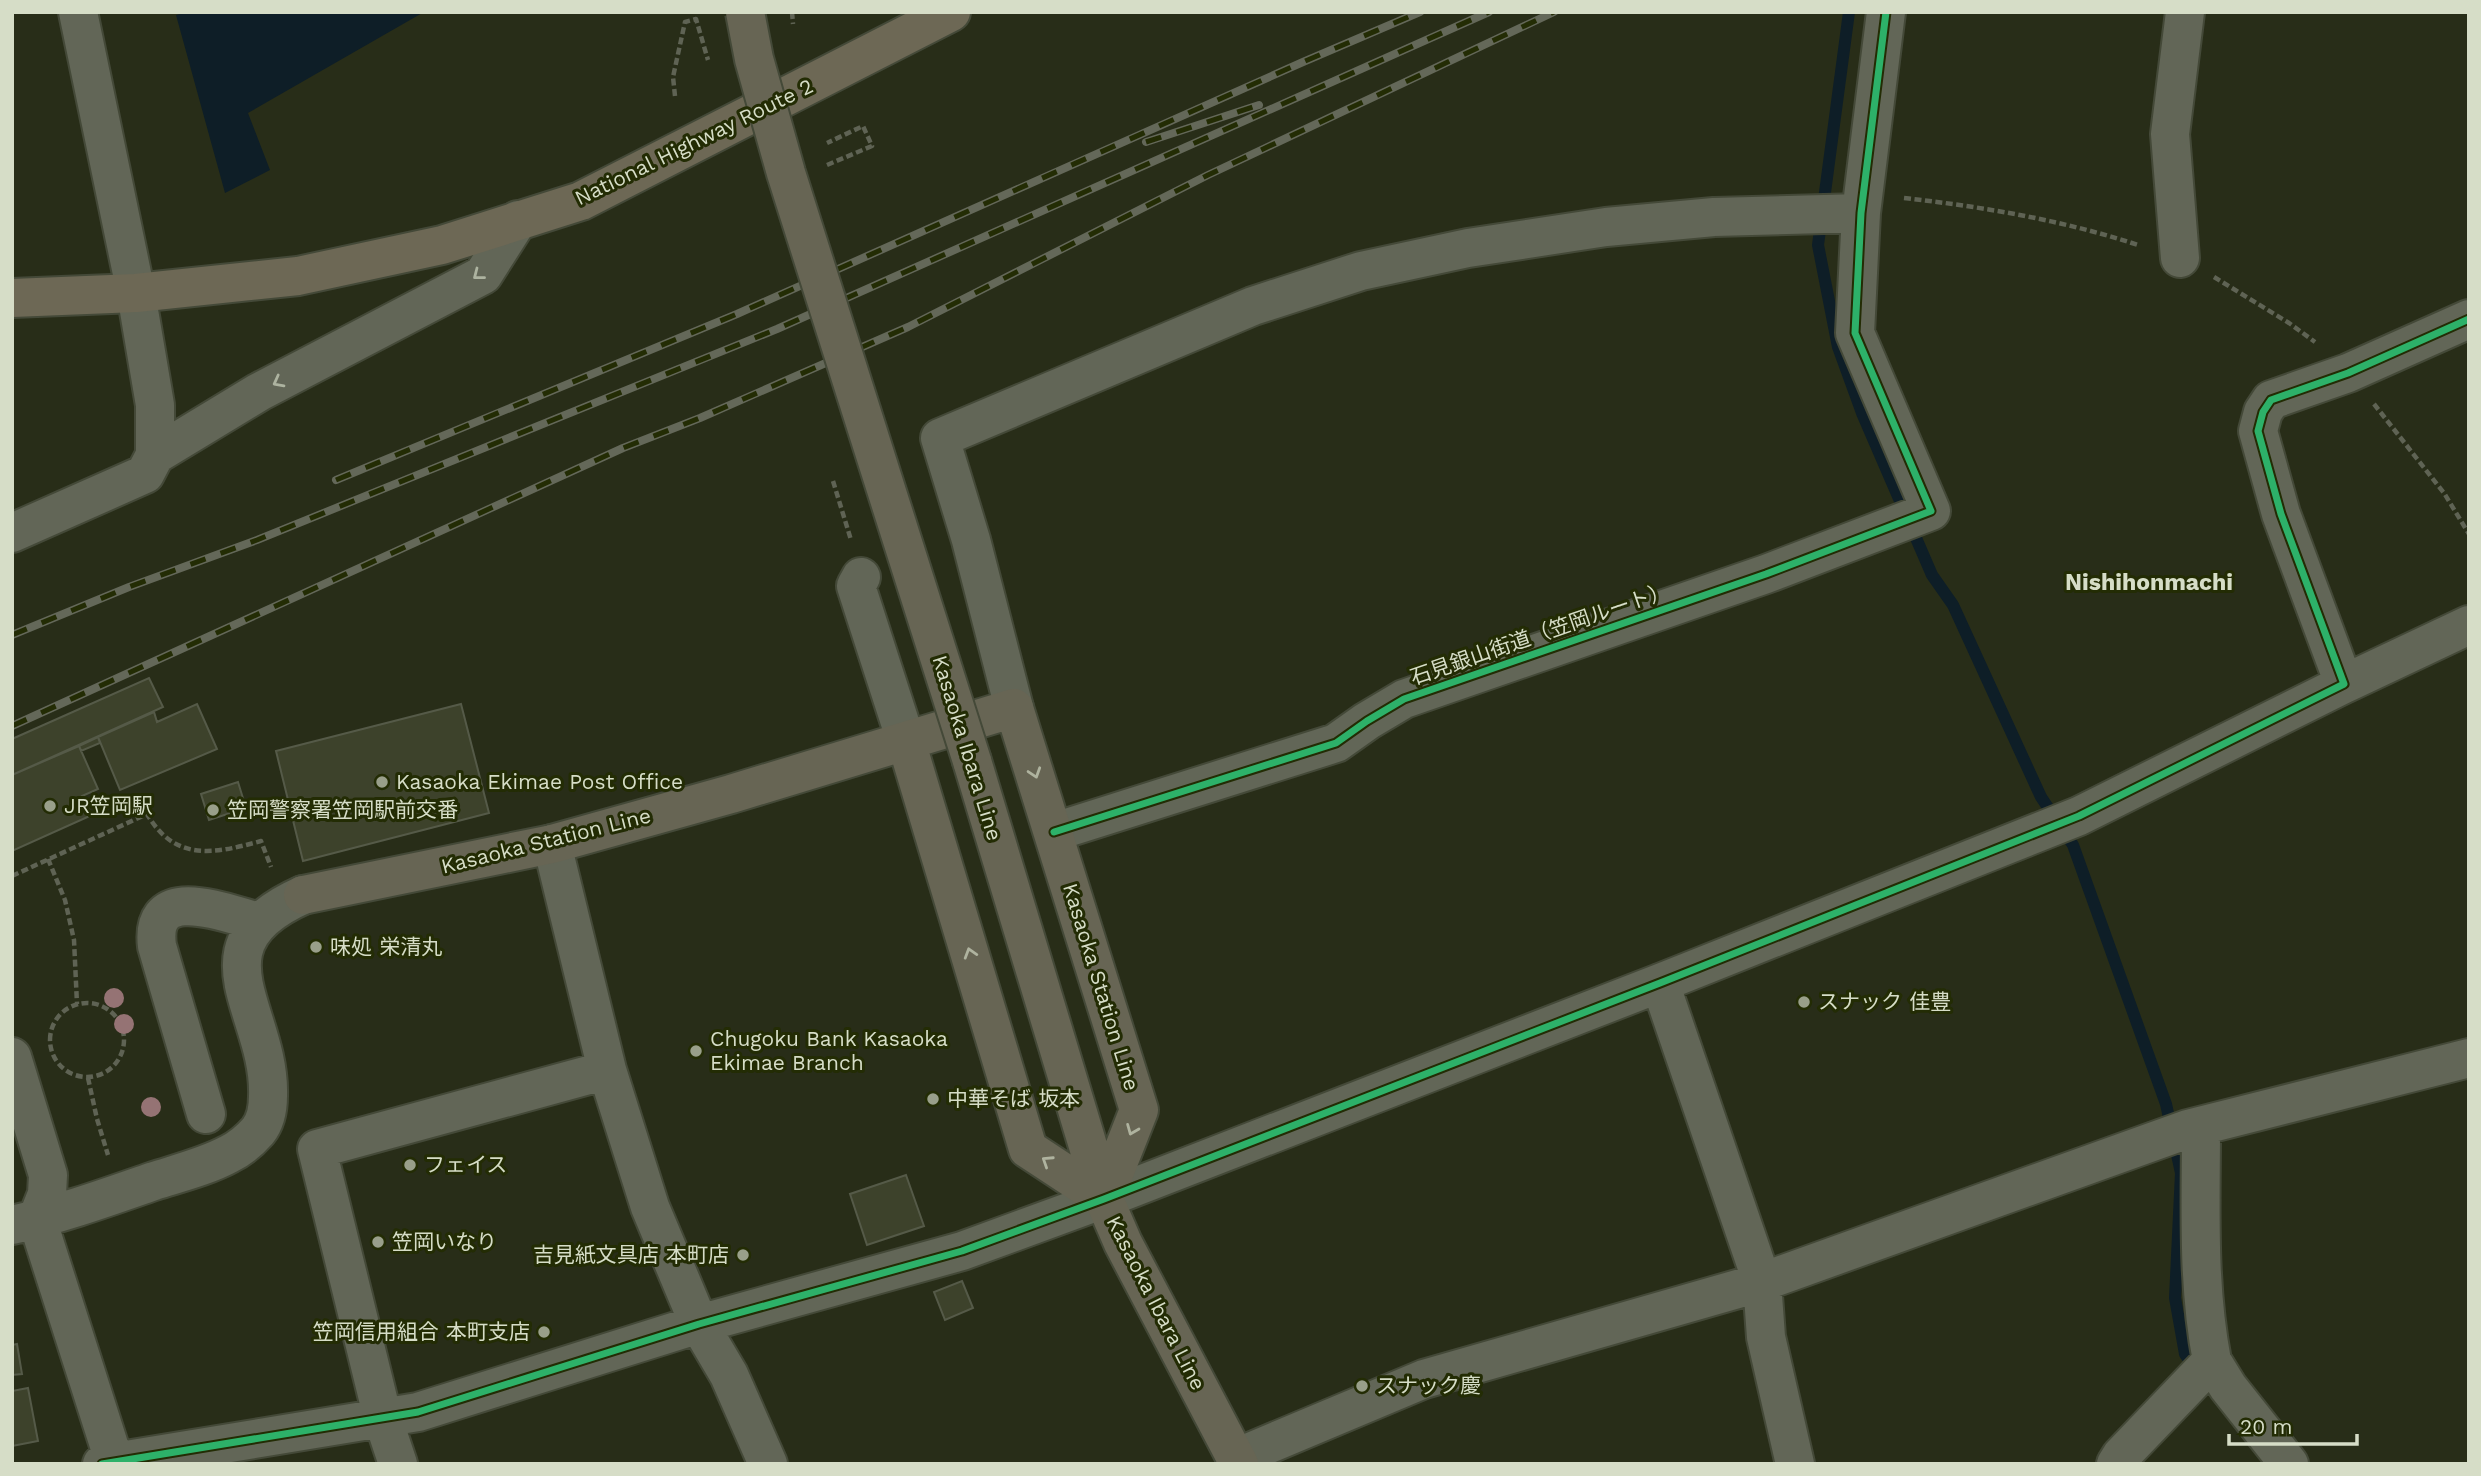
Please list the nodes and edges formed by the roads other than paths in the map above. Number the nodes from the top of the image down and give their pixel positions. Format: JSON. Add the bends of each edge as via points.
{"nodes":[{"id":1,"x":78,"y":12,"type":"edge"},
{"id":2,"x":745,"y":12,"type":"edge"},
{"id":3,"x":951,"y":12,"type":"edge"},
{"id":4,"x":1886,"y":12,"type":"edge"},
{"id":5,"x":2185,"y":12,"type":"edge"},
{"id":6,"x":1861,"y":208,"type":"junction"},
{"id":7,"x":517,"y":220,"type":"junction"},
{"id":8,"x":2180,"y":258,"type":"road end"},
{"id":9,"x":136,"y":293,"type":"junction"},
{"id":10,"x":12,"y":298,"type":"edge"},
{"id":11,"x":2469,"y":319,"type":"edge"},
{"id":12,"x":155,"y":454,"type":"junction"},
{"id":13,"x":12,"y":533,"type":"edge"},
{"id":14,"x":861,"y":577,"type":"road end"},
{"id":15,"x":2469,"y":625,"type":"edge"},
{"id":16,"x":2344,"y":684,"type":"junction"},
{"id":17,"x":1014,"y":708,"type":"junction"},
{"id":18,"x":906,"y":741,"type":"junction"},
{"id":19,"x":1054,"y":832,"type":"junction"},
{"id":20,"x":552,"y":844,"type":"junction"},
{"id":21,"x":289,"y":886,"type":"joint"},
{"id":22,"x":260,"y":922,"type":"junction"},
{"id":23,"x":1660,"y":983,"type":"junction"},
{"id":24,"x":12,"y":1057,"type":"edge"},
{"id":25,"x":2469,"y":1058,"type":"edge"},
{"id":26,"x":607,"y":1069,"type":"junction"},
{"id":27,"x":206,"y":1114,"type":"dead end"},
{"id":28,"x":266,"y":1119,"type":"junction"},
{"id":29,"x":2182,"y":1131,"type":"junction"},
{"id":30,"x":317,"y":1149,"type":"junction"},
{"id":31,"x":1104,"y":1199,"type":"junction"},
{"id":32,"x":21,"y":1219,"type":"edge"},
{"id":33,"x":1762,"y":1282,"type":"junction"},
{"id":34,"x":699,"y":1324,"type":"junction"},
{"id":35,"x":2203,"y":1371,"type":"junction"},
{"id":36,"x":383,"y":1419,"type":"junction"},
{"id":37,"x":1238,"y":1461,"type":"edge"},
{"id":38,"x":111,"y":1463,"type":"edge"},
{"id":39,"x":398,"y":1464,"type":"edge"},
{"id":40,"x":768,"y":1464,"type":"edge"},
{"id":41,"x":1795,"y":1464,"type":"edge"},
{"id":42,"x":2116,"y":1464,"type":"edge"},
{"id":43,"x":2289,"y":1464,"type":"edge"}],
"edges":[{"from":1,"to":9,"type":"street"},
{"from":2,"to":31,"type":"main road","name":"Kasaoka Ibara Line","bridge":true,"via":[[786,173],[972,761]]},
{"from":3,"to":7,"type":"highway","name":"National Highway Route 2","via":[[581,201]]},
{"from":4,"to":6,"type":"street"},
{"from":5,"to":8,"type":"street","via":[[2170,134]]},
{"from":6,"to":17,"type":"street","via":[[1606,227],[1468,248],[1361,271],[1253,306],[940,438]]},
{"from":6,"to":19,"type":"street","name":"石見銀山街道（笠岡ルート）","via":[[1855,332],[1931,511],[1766,574],[1405,699],[1336,743]]},
{"from":7,"to":9,"type":"highway","name":"National Highway Route 2","via":[[442,245],[298,276]]},
{"from":7,"to":12,"type":"street","one_way":true,"via":[[483,275],[259,392]]},
{"from":9,"to":10,"type":"highway","name":"National Highway Route 2"},
{"from":9,"to":12,"type":"street","via":[[155,405]]},
{"from":11,"to":16,"type":"street","via":[[2348,373],[2271,400],[2263,412],[2258,431],[2281,514]]},
{"from":12,"to":13,"type":"street","via":[[145,474]]},
{"from":14,"to":18,"type":"street","via":[[856,586]]},
{"from":15,"to":16,"type":"street"},
{"from":16,"to":23,"type":"street","via":[[2079,816]]},
{"from":17,"to":18,"type":"main road","name":"Kasaoka Station Line"},
{"from":17,"to":19,"type":"main road","name":"Kasaoka Station Line","one_way":true},
{"from":18,"to":20,"type":"main road","name":"Kasaoka Station Line"},
{"from":31,"to":18,"type":"main road","one_way":true,"via":[[1028,1149]]},
{"from":19,"to":31,"type":"main road","name":"Kasaoka Station Line","one_way":true,"via":[[1139,1110]]},
{"from":20,"to":21,"type":"main road","name":"Kasaoka Station Line"},
{"from":20,"to":26,"type":"street"},
{"from":21,"to":22,"type":"street","via":[[282,904]]},
{"from":22,"to":27,"type":"street","via":[[184,905],[169,909],[159,919],[155,933]]},
{"from":22,"to":28,"type":"street","via":[[245,943],[240,967],[268,1081]]},
{"from":23,"to":31,"type":"street"},
{"from":23,"to":33,"type":"street"},
{"from":24,"to":32,"type":"street","via":[[48,1175],[47,1194]]},
{"from":25,"to":29,"type":"street"},
{"from":26,"to":30,"type":"street"},
{"from":26,"to":34,"type":"street","via":[[650,1207]]},
{"from":28,"to":30,"type":"street"},
{"from":28,"to":32,"type":"street","via":[[230,1154]]},
{"from":29,"to":33,"type":"street"},
{"from":29,"to":35,"type":"street","via":[[2201,1267]]},
{"from":30,"to":36,"type":"street"},
{"from":31,"to":34,"type":"street","via":[[962,1251]]},
{"from":31,"to":37,"type":"main road","name":"Kasaoka Ibara Line","via":[[1123,1244]]},
{"from":32,"to":38,"type":"street"},
{"from":33,"to":37,"type":"street","via":[[1424,1379]]},
{"from":33,"to":41,"type":"street","via":[[1766,1337]]},
{"from":34,"to":36,"type":"street"},
{"from":34,"to":40,"type":"street","via":[[729,1375]]},
{"from":35,"to":42,"type":"street"},
{"from":35,"to":43,"type":"street","via":[[2228,1387]]},
{"from":36,"to":38,"type":"street"},
{"from":36,"to":39,"type":"street"}]}
